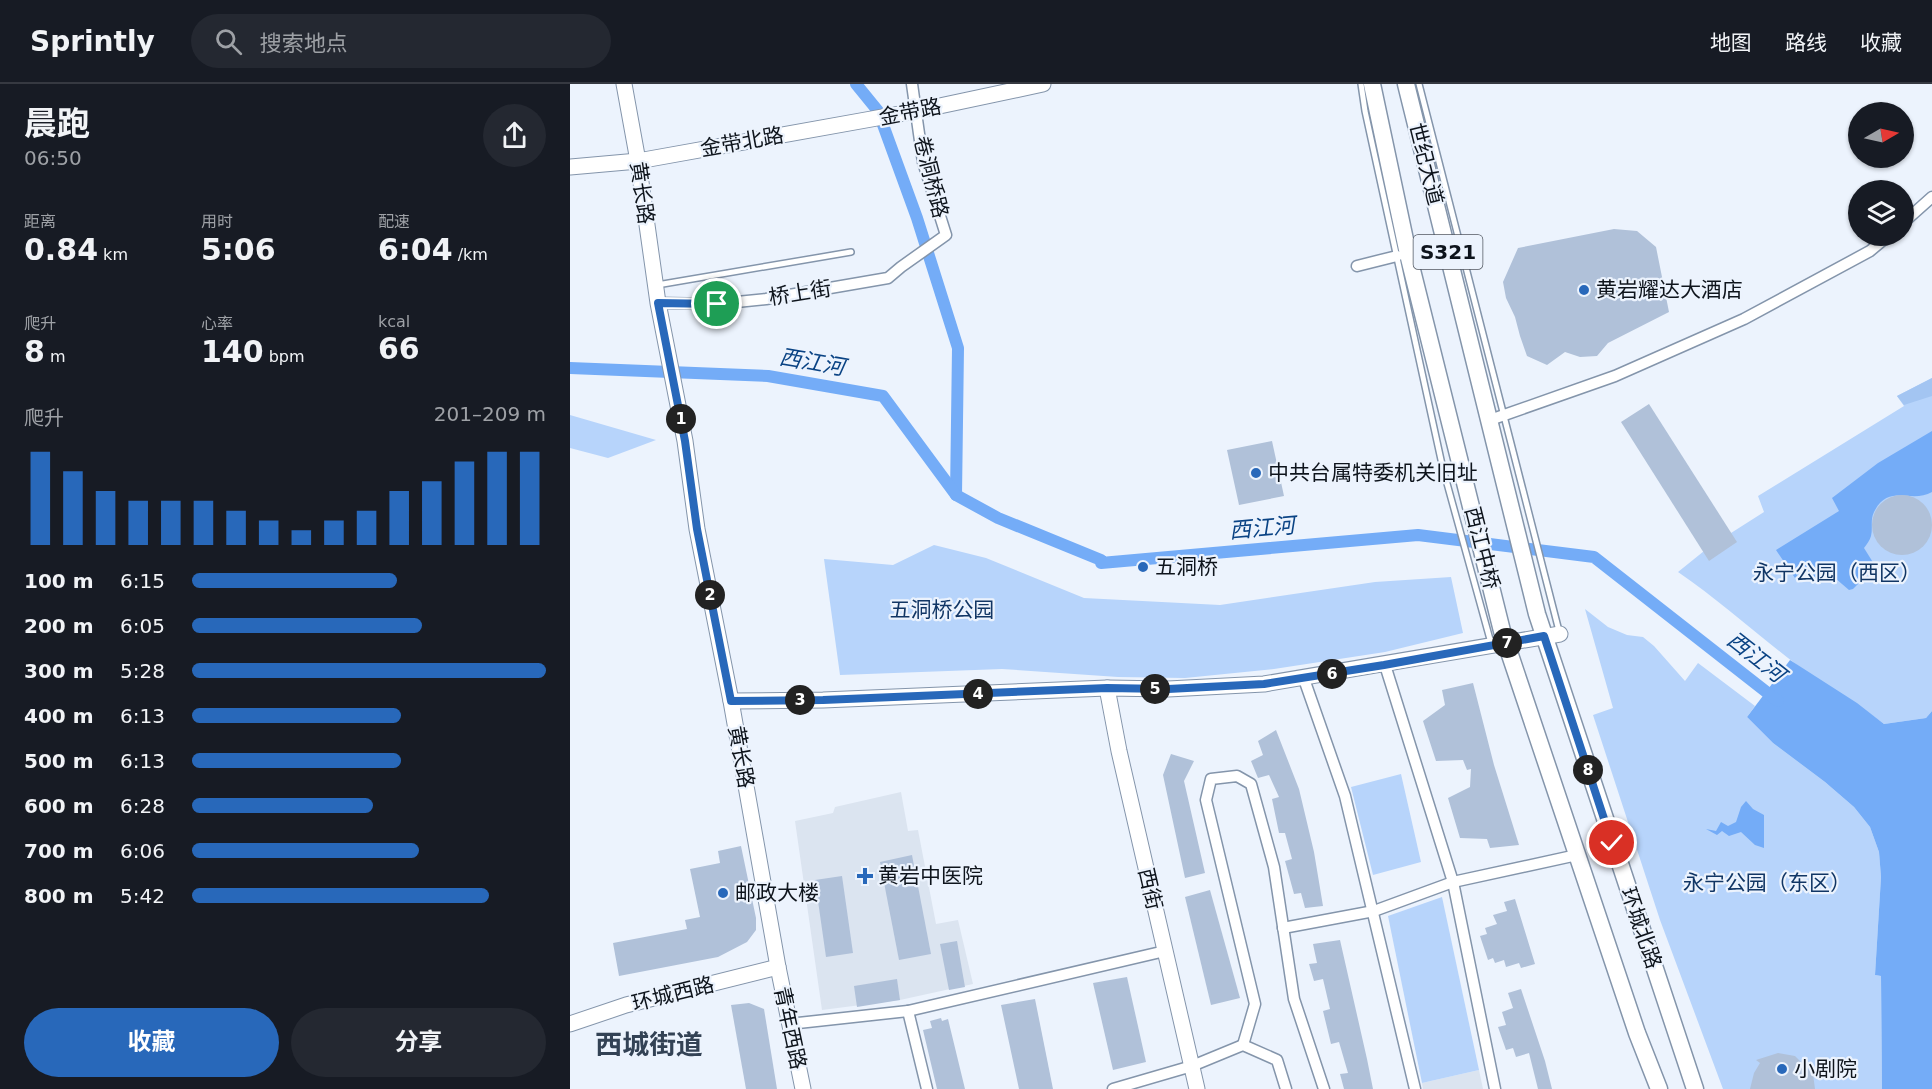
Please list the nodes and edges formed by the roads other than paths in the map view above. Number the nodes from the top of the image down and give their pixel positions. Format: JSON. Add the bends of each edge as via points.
{"nodes":[{"id":1,"x":624,"y":84,"type":"edge"},
{"id":2,"x":912,"y":84,"type":"edge"},
{"id":3,"x":1043,"y":84,"type":"edge"},
{"id":4,"x":1361,"y":84,"type":"edge"},
{"id":5,"x":1372,"y":84,"type":"edge"},
{"id":6,"x":1406,"y":84,"type":"edge"},
{"id":7,"x":1419,"y":84,"type":"edge"},
{"id":8,"x":916,"y":111,"type":"junction"},
{"id":9,"x":847,"y":124,"type":"joint"},
{"id":10,"x":638,"y":161,"type":"junction"},
{"id":11,"x":570,"y":167,"type":"edge"},
{"id":12,"x":1932,"y":197,"type":"edge"},
{"id":13,"x":1914,"y":213,"type":"edge"},
{"id":14,"x":946,"y":235,"type":"joint"},
{"id":15,"x":1876,"y":246,"type":"edge"},
{"id":16,"x":851,"y":252,"type":"dead end"},
{"id":17,"x":1397,"y":256,"type":"junction"},
{"id":18,"x":1357,"y":266,"type":"dead end"},
{"id":19,"x":655,"y":285,"type":"junction"},
{"id":20,"x":658,"y":303,"type":"junction"},
{"id":21,"x":1496,"y":417,"type":"junction"},
{"id":22,"x":1458,"y":452,"type":"joint"},
{"id":23,"x":1554,"y":633,"type":"junction"},
{"id":24,"x":1499,"y":644,"type":"junction"},
{"id":25,"x":1384,"y":665,"type":"junction"},
{"id":26,"x":1304,"y":679,"type":"junction"},
{"id":27,"x":1107,"y":688,"type":"junction"},
{"id":28,"x":731,"y":701,"type":"junction"},
{"id":29,"x":1577,"y":855,"type":"junction"},
{"id":30,"x":1453,"y":882,"type":"junction"},
{"id":31,"x":1374,"y":910,"type":"junction"},
{"id":32,"x":1283,"y":928,"type":"junction"},
{"id":33,"x":1165,"y":951,"type":"junction"},
{"id":34,"x":778,"y":967,"type":"junction"},
{"id":35,"x":908,"y":1011,"type":"junction"},
{"id":36,"x":570,"y":1024,"type":"edge"},
{"id":37,"x":789,"y":1024,"type":"junction"},
{"id":38,"x":1243,"y":1045,"type":"junction"},
{"id":39,"x":1192,"y":1066,"type":"junction"},
{"id":40,"x":803,"y":1089,"type":"edge"},
{"id":41,"x":927,"y":1089,"type":"edge"},
{"id":42,"x":1113,"y":1089,"type":"edge"},
{"id":43,"x":1197,"y":1089,"type":"edge"},
{"id":44,"x":1286,"y":1089,"type":"edge"},
{"id":45,"x":1324,"y":1089,"type":"edge"},
{"id":46,"x":1415,"y":1089,"type":"edge"},
{"id":47,"x":1495,"y":1089,"type":"edge"},
{"id":48,"x":1659,"y":1089,"type":"edge"},
{"id":49,"x":1695,"y":1089,"type":"edge"}],
"edges":[{"from":1,"to":10,"type":"main road","name":"黄长路"},
{"from":2,"to":8,"type":"street","name":"卷洞桥路"},
{"from":3,"to":8,"type":"main road","name":"金带路"},
{"from":4,"to":17,"type":"lane"},
{"from":5,"to":22,"type":"main road","name":"世纪大道","number":"S321","via":[[1408,254]]},
{"from":6,"to":21,"type":"main road","name":"世纪大道","number":"S321"},
{"from":7,"to":21,"type":"lane"},
{"from":8,"to":9,"type":"main road","name":"金带路"},
{"from":8,"to":14,"type":"street","name":"卷洞桥路","via":[[923,162]]},
{"from":9,"to":10,"type":"main road","name":"金带北路"},
{"from":10,"to":11,"type":"main road"},
{"from":10,"to":19,"type":"main road","name":"黄长路"},
{"from":12,"to":13,"type":"street"},
{"from":14,"to":20,"type":"street","name":"桥上街","via":[[888,278],[717,304]]},
{"from":15,"to":21,"type":"street","via":[[1744,319],[1615,376]]},
{"from":16,"to":19,"type":"lane"},
{"from":17,"to":18,"type":"street"},
{"from":17,"to":24,"type":"lane","via":[[1443,470],[1483,614]]},
{"from":19,"to":20,"type":"main road","name":"黄长路"},
{"from":20,"to":28,"type":"main road","name":"黄长路"},
{"from":21,"to":23,"type":"lane","via":[[1513,457]]},
{"from":21,"to":23,"type":"main road","name":"环城北路","number":"S321","via":[[1493,441],[1536,614]]},
{"from":22,"to":24,"type":"main road","name":"西江中桥","via":[[1500,620]]},
{"from":23,"to":24,"type":"main road"},
{"from":23,"to":49,"type":"main road","name":"环城北路","number":"S321"},
{"from":24,"to":25,"type":"main road"},
{"from":24,"to":29,"type":"main road","name":"环城北路"},
{"from":25,"to":26,"type":"main road"},
{"from":25,"to":30,"type":"street"},
{"from":26,"to":27,"type":"main road","via":[[1168,689]]},
{"from":26,"to":31,"type":"street","via":[[1345,796]]},
{"from":27,"to":28,"type":"main road"},
{"from":27,"to":33,"type":"main road","name":"西街"},
{"from":28,"to":34,"type":"main road","name":"黄长路"},
{"from":29,"to":30,"type":"street"},
{"from":29,"to":48,"type":"main road","name":"环城北路"},
{"from":30,"to":31,"type":"street"},
{"from":30,"to":47,"type":"street"},
{"from":31,"to":32,"type":"street"},
{"from":31,"to":46,"type":"street"},
{"from":32,"to":38,"type":"street","via":[[1274,867],[1251,784],[1237,776],[1211,779],[1206,800],[1255,1004]]},
{"from":32,"to":45,"type":"street","via":[[1293,999]]},
{"from":33,"to":35,"type":"street"},
{"from":33,"to":39,"type":"main road","name":"西街"},
{"from":34,"to":36,"type":"main road","name":"环城西路","via":[[626,1005]]},
{"from":34,"to":37,"type":"main road","name":"青年西路"},
{"from":35,"to":37,"type":"street"},
{"from":35,"to":41,"type":"street"},
{"from":37,"to":40,"type":"main road","name":"青年西路"},
{"from":38,"to":39,"type":"street"},
{"from":38,"to":44,"type":"street","via":[[1277,1060]]},
{"from":39,"to":42,"type":"street"},
{"from":39,"to":43,"type":"main road","name":"西街"}]}
